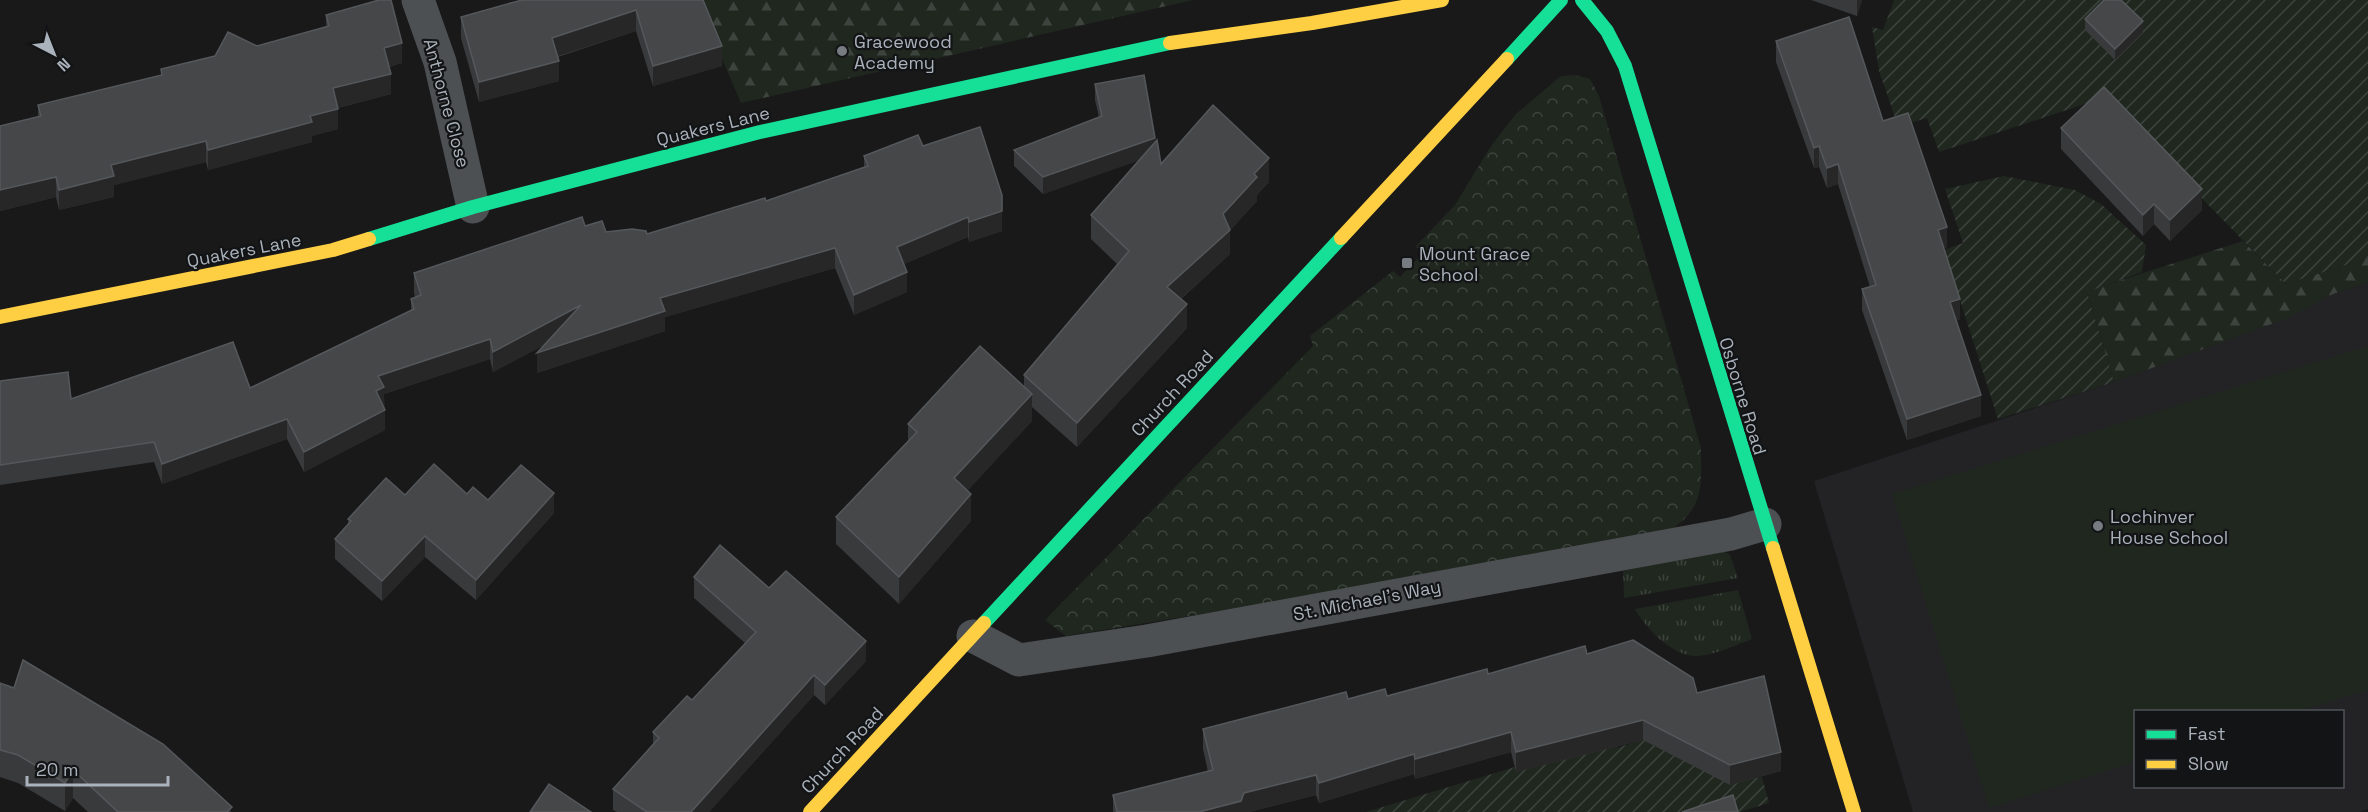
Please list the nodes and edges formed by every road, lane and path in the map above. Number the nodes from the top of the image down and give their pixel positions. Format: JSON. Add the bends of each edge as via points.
{"nodes":[{"id":1,"x":418,"y":0,"type":"edge"},
{"id":2,"x":1442,"y":0,"type":"edge"},
{"id":3,"x":1561,"y":0,"type":"edge"},
{"id":4,"x":1582,"y":0,"type":"edge"},
{"id":5,"x":473,"y":207,"type":"junction"},
{"id":6,"x":0,"y":317,"type":"edge"},
{"id":7,"x":1765,"y":524,"type":"junction"},
{"id":8,"x":973,"y":636,"type":"junction"},
{"id":9,"x":810,"y":812,"type":"edge"},
{"id":10,"x":1854,"y":812,"type":"edge"}],
"edges":[{"from":1,"to":5,"type":"street","name":"Anthorne Close","via":[[440,62]]},
{"from":2,"to":5,"type":"street","name":"Quakers Lane","via":[[1183,40],[1061,66],[760,132]]},
{"from":3,"to":8,"type":"street","name":"Church Road"},
{"from":4,"to":7,"type":"street","name":"Osborne Road","via":[[1612,37],[1625,66]]},
{"from":5,"to":6,"type":"street","name":"Quakers Lane","via":[[333,250]]},
{"from":7,"to":8,"type":"street","name":"St. Michael's Way","via":[[1731,534],[1158,639],[1019,660]]},
{"from":7,"to":10,"type":"street","name":"Osborne Road"},
{"from":8,"to":9,"type":"street","name":"Church Road"}]}
